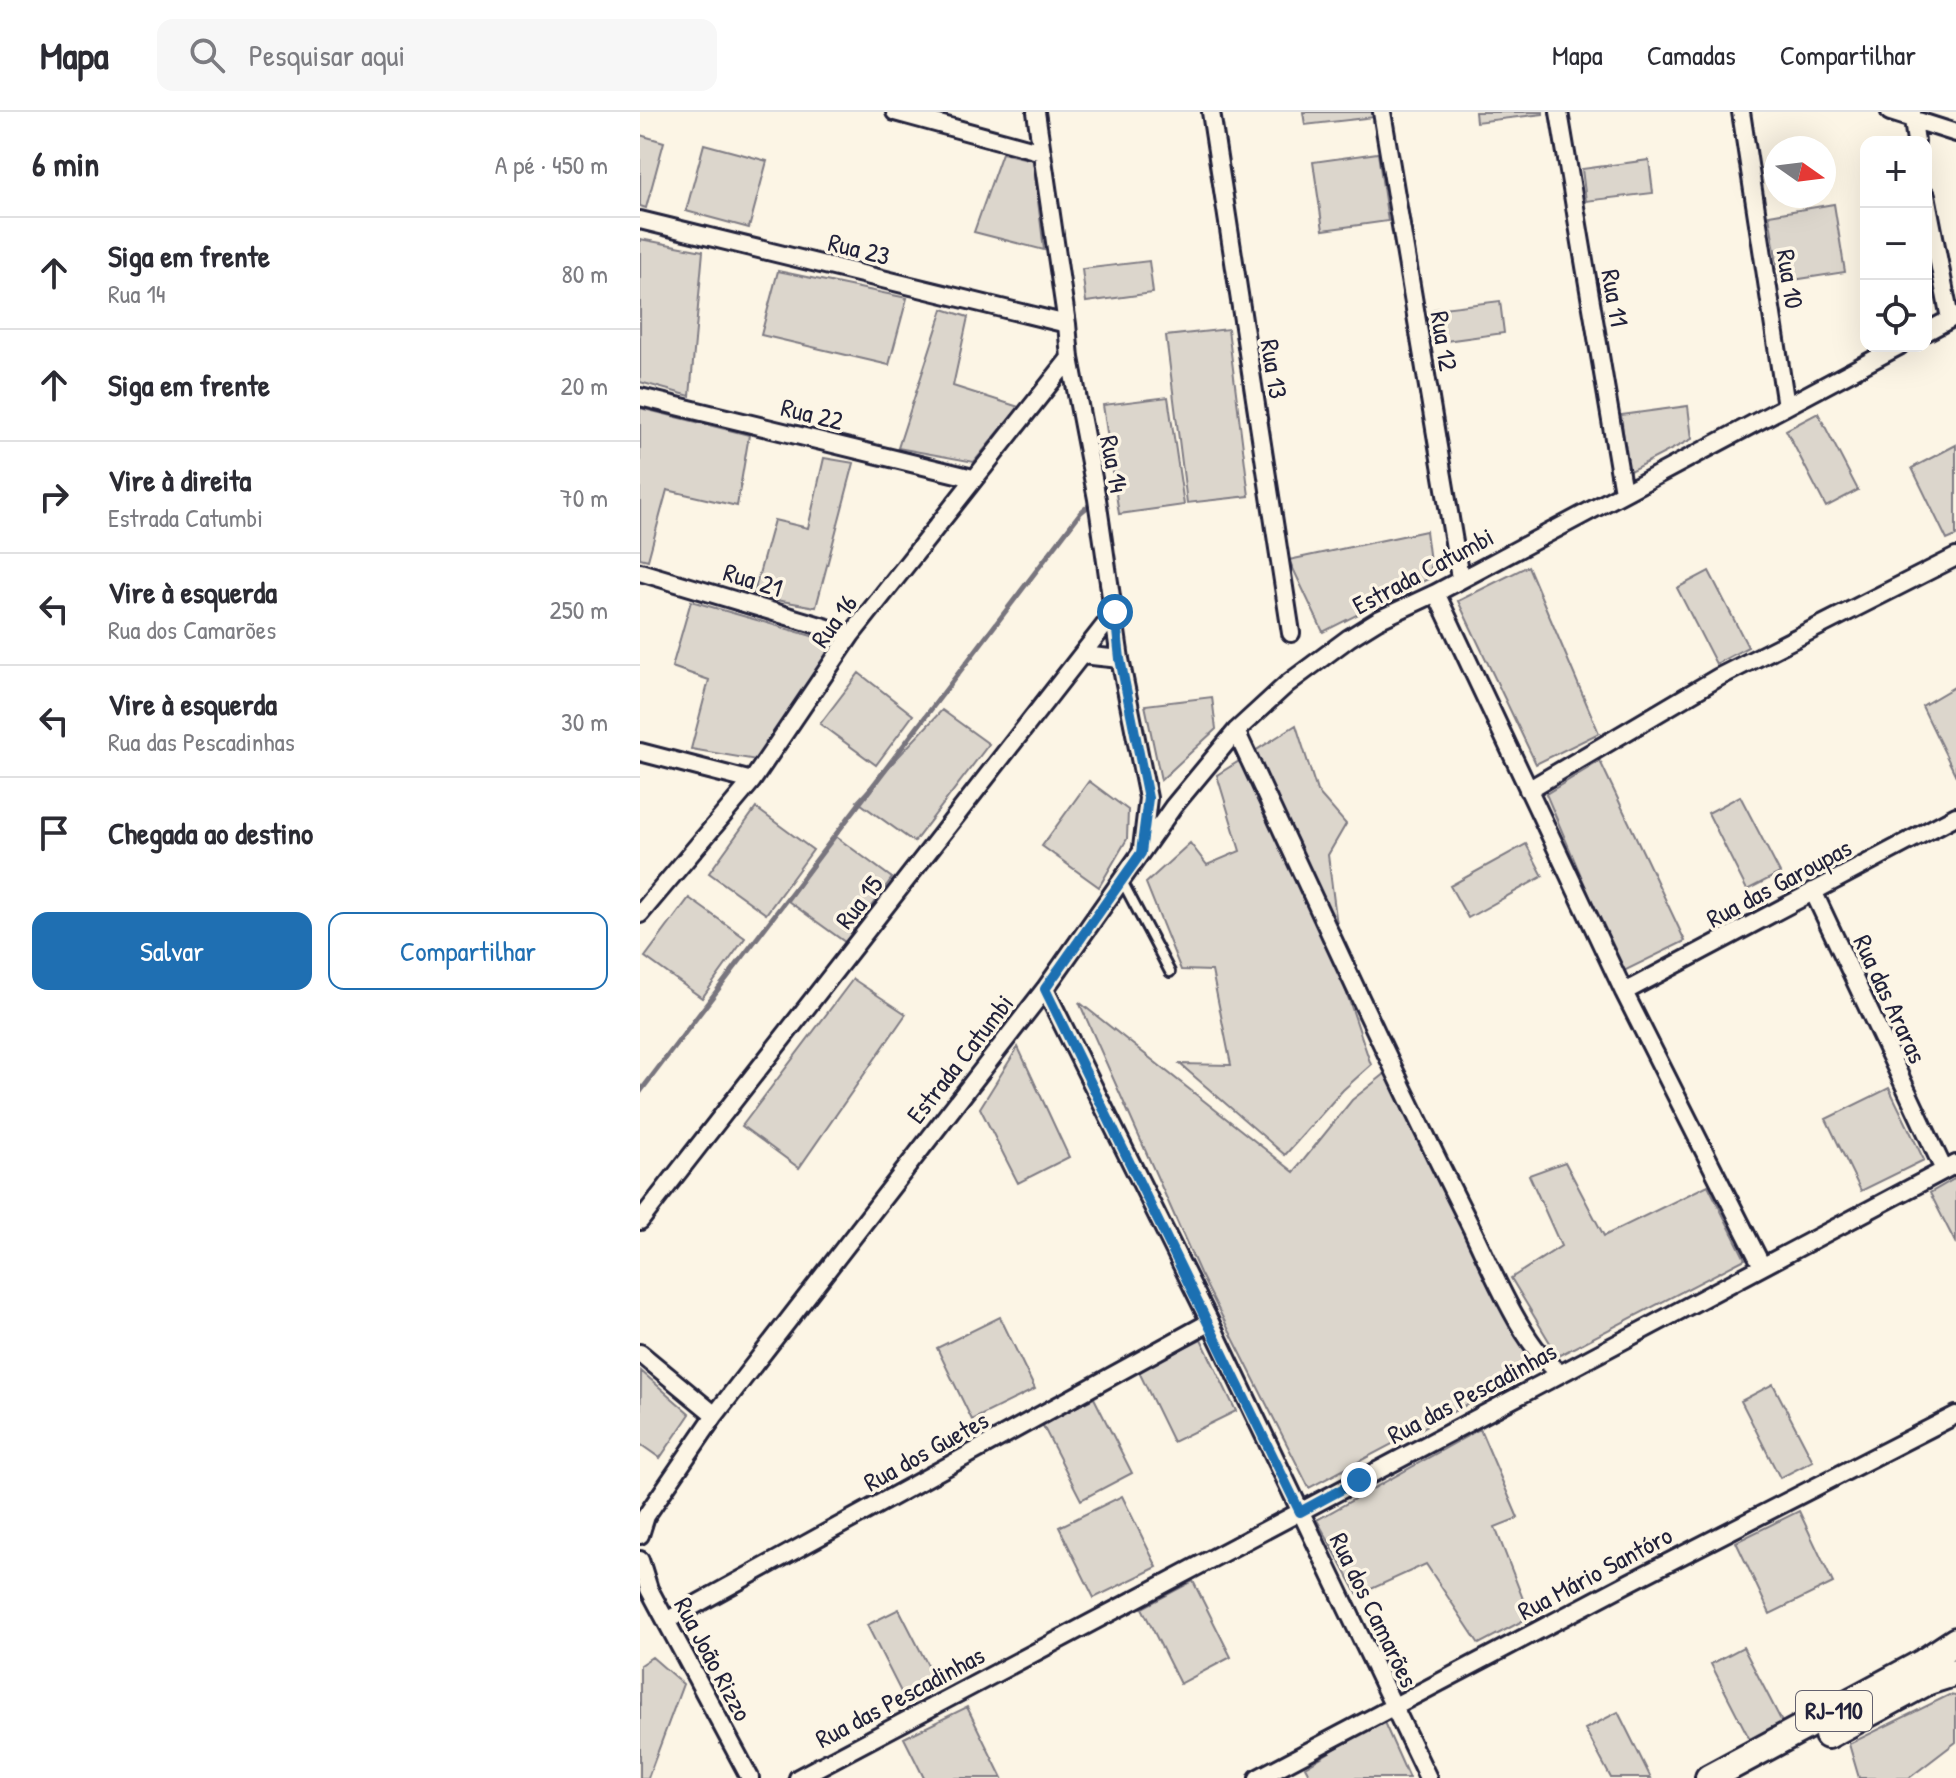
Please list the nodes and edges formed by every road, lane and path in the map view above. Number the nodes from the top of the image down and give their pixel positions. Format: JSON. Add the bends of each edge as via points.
{"nodes":[{"id":1,"x":895,"y":112,"type":"edge"},
{"id":2,"x":1036,"y":112,"type":"edge"},
{"id":3,"x":1211,"y":112,"type":"edge"},
{"id":4,"x":1382,"y":112,"type":"edge"},
{"id":5,"x":1559,"y":112,"type":"edge"},
{"id":6,"x":1741,"y":112,"type":"edge"},
{"id":7,"x":1890,"y":112,"type":"edge"},
{"id":8,"x":1911,"y":115,"type":"edge"},
{"id":9,"x":1956,"y":133,"type":"edge"},
{"id":10,"x":1915,"y":136,"type":"edge"},
{"id":11,"x":1042,"y":152,"type":"junction"},
{"id":12,"x":1929,"y":208,"type":"edge"},
{"id":13,"x":640,"y":220,"type":"edge"},
{"id":14,"x":1953,"y":317,"type":"edge"},
{"id":15,"x":1067,"y":324,"type":"junction"},
{"id":16,"x":1932,"y":329,"type":"edge"},
{"id":17,"x":1888,"y":352,"type":"edge"},
{"id":18,"x":1070,"y":358,"type":"junction"},
{"id":19,"x":640,"y":397,"type":"edge"},
{"id":20,"x":1786,"y":406,"type":"junction"},
{"id":21,"x":973,"y":478,"type":"junction"},
{"id":22,"x":1623,"y":492,"type":"junction"},
{"id":23,"x":1956,"y":557,"type":"edge"},
{"id":24,"x":640,"y":572,"type":"edge"},
{"id":25,"x":1460,"y":578,"type":"junction"},
{"id":26,"x":1436,"y":593,"type":"junction"},
{"id":27,"x":1115,"y":612,"type":"junction"},
{"id":28,"x":1291,"y":633,"type":"dead end"},
{"id":29,"x":851,"y":635,"type":"junction"},
{"id":30,"x":1082,"y":655,"type":"junction"},
{"id":31,"x":1120,"y":659,"type":"junction"},
{"id":32,"x":1236,"y":731,"type":"junction"},
{"id":33,"x":640,"y":752,"type":"edge"},
{"id":34,"x":752,"y":781,"type":"junction"},
{"id":35,"x":1528,"y":790,"type":"junction"},
{"id":36,"x":1148,"y":798,"type":"junction"},
{"id":37,"x":1173,"y":807,"type":"junction"},
{"id":38,"x":1956,"y":816,"type":"edge"},
{"id":39,"x":1141,"y":853,"type":"junction"},
{"id":40,"x":1122,"y":880,"type":"junction"},
{"id":41,"x":1813,"y":891,"type":"junction"},
{"id":42,"x":640,"y":914,"type":"edge"},
{"id":43,"x":1170,"y":972,"type":"dead end"},
{"id":44,"x":1045,"y":989,"type":"junction"},
{"id":45,"x":1624,"y":992,"type":"junction"},
{"id":46,"x":1950,"y":1167,"type":"edge"},
{"id":47,"x":640,"y":1221,"type":"edge"},
{"id":48,"x":1762,"y":1266,"type":"junction"},
{"id":49,"x":1210,"y":1322,"type":"junction"},
{"id":50,"x":640,"y":1353,"type":"edge"},
{"id":51,"x":1561,"y":1373,"type":"junction"},
{"id":52,"x":715,"y":1415,"type":"junction"},
{"id":53,"x":1956,"y":1415,"type":"edge"},
{"id":54,"x":1300,"y":1512,"type":"junction"},
{"id":55,"x":640,"y":1535,"type":"edge"},
{"id":56,"x":640,"y":1560,"type":"edge"},
{"id":57,"x":666,"y":1621,"type":"junction"},
{"id":58,"x":1956,"y":1641,"type":"edge"},
{"id":59,"x":1956,"y":1672,"type":"edge"},
{"id":60,"x":1888,"y":1692,"type":"junction"},
{"id":61,"x":1394,"y":1706,"type":"junction"},
{"id":62,"x":750,"y":1778,"type":"edge"},
{"id":63,"x":798,"y":1778,"type":"edge"},
{"id":64,"x":1258,"y":1778,"type":"edge"},
{"id":65,"x":1428,"y":1778,"type":"edge"},
{"id":66,"x":1709,"y":1778,"type":"edge"},
{"id":67,"x":1747,"y":1778,"type":"edge"}],
"edges":[{"from":1,"to":11,"type":"street"},
{"from":2,"to":11,"type":"street","name":"Rua 14"},
{"from":3,"to":28,"type":"street","name":"Rua 13"},
{"from":4,"to":25,"type":"street","name":"Rua 12"},
{"from":5,"to":22,"type":"street","name":"Rua 11"},
{"from":6,"to":20,"type":"street","name":"Rua 10"},
{"from":7,"to":8,"type":"street"},
{"from":8,"to":9,"type":"street"},
{"from":8,"to":10,"type":"street"},
{"from":11,"to":15,"type":"street","name":"Rua 14"},
{"from":12,"to":14,"type":"street"},
{"from":13,"to":15,"type":"street","name":"Rua 23"},
{"from":14,"to":16,"type":"street"},
{"from":15,"to":18,"type":"street","name":"Rua 14"},
{"from":17,"to":20,"type":"street","name":"Estrada Catumbi"},
{"from":18,"to":21,"type":"street","name":"Rua 16"},
{"from":18,"to":27,"type":"street","name":"Rua 14"},
{"from":19,"to":21,"type":"street","name":"Rua 22"},
{"from":20,"to":22,"type":"street","name":"Estrada Catumbi"},
{"from":21,"to":29,"type":"street","name":"Rua 16"},
{"from":22,"to":25,"type":"street","name":"Estrada Catumbi"},
{"from":23,"to":35,"type":"street","via":[[1719,677]]},
{"from":24,"to":29,"type":"street","name":"Rua 21"},
{"from":25,"to":26,"type":"street","name":"Estrada Catumbi"},
{"from":26,"to":32,"type":"street","name":"Estrada Catumbi","via":[[1349,638]]},
{"from":26,"to":35,"type":"street"},
{"from":27,"to":30,"type":"street","name":"Rua 15"},
{"from":27,"to":31,"type":"street","name":"Rua 14"},
{"from":29,"to":34,"type":"street","name":"Rua 16"},
{"from":30,"to":31,"type":"street"},
{"from":30,"to":47,"type":"street","name":"Rua 15"},
{"from":31,"to":36,"type":"street","name":"Rua 14"},
{"from":32,"to":37,"type":"street","name":"Estrada Catumbi"},
{"from":32,"to":51,"type":"street","via":[[1504,1293],[1528,1337]]},
{"from":33,"to":34,"type":"street"},
{"from":34,"to":42,"type":"street","name":"Rua 16"},
{"from":35,"to":45,"type":"street"},
{"from":36,"to":37,"type":"street"},
{"from":36,"to":39,"type":"street","name":"Rua 14"},
{"from":37,"to":39,"type":"street","name":"Estrada Catumbi"},
{"from":38,"to":41,"type":"street","name":"Rua das Garoupas"},
{"from":39,"to":40,"type":"street","name":"Estrada Catumbi"},
{"from":40,"to":43,"type":"lane"},
{"from":40,"to":44,"type":"street","name":"Estrada Catumbi"},
{"from":41,"to":45,"type":"street","name":"Rua das Garoupas"},
{"from":41,"to":46,"type":"street","name":"Rua das Araras"},
{"from":44,"to":49,"type":"street","name":"Rua dos Camarões"},
{"from":44,"to":52,"type":"street","name":"Estrada Catumbi"},
{"from":45,"to":48,"type":"street"},
{"from":46,"to":48,"type":"street","name":"Rua das Pescadinhas"},
{"from":48,"to":51,"type":"street","name":"Rua das Pescadinhas"},
{"from":49,"to":54,"type":"street","name":"Rua dos Camarões"},
{"from":49,"to":57,"type":"street","name":"Rua dos Guetes"},
{"from":50,"to":52,"type":"street"},
{"from":51,"to":54,"type":"street","name":"Rua das Pescadinhas"},
{"from":52,"to":55,"type":"street","name":"Estrada Catumbi","via":[[646,1516]]},
{"from":53,"to":61,"type":"street","name":"Rua Mário Santóro"},
{"from":54,"to":61,"type":"street","name":"Rua dos Camarões"},
{"from":54,"to":63,"type":"street","name":"Rua das Pescadinhas"},
{"from":56,"to":57,"type":"street","name":"Rua João Rizzo"},
{"from":57,"to":62,"type":"street","name":"Rua João Rizzo"},
{"from":58,"to":60,"type":"main road","number":"RJ-110"},
{"from":59,"to":60,"type":"main road","number":"RJ-110"},
{"from":60,"to":66,"type":"main road","number":"RJ-110"},
{"from":60,"to":67,"type":"main road","number":"RJ-110"},
{"from":61,"to":64,"type":"street","name":"Rua Mário Santóro"},
{"from":61,"to":65,"type":"street","name":"Rua dos Camarões"}]}
